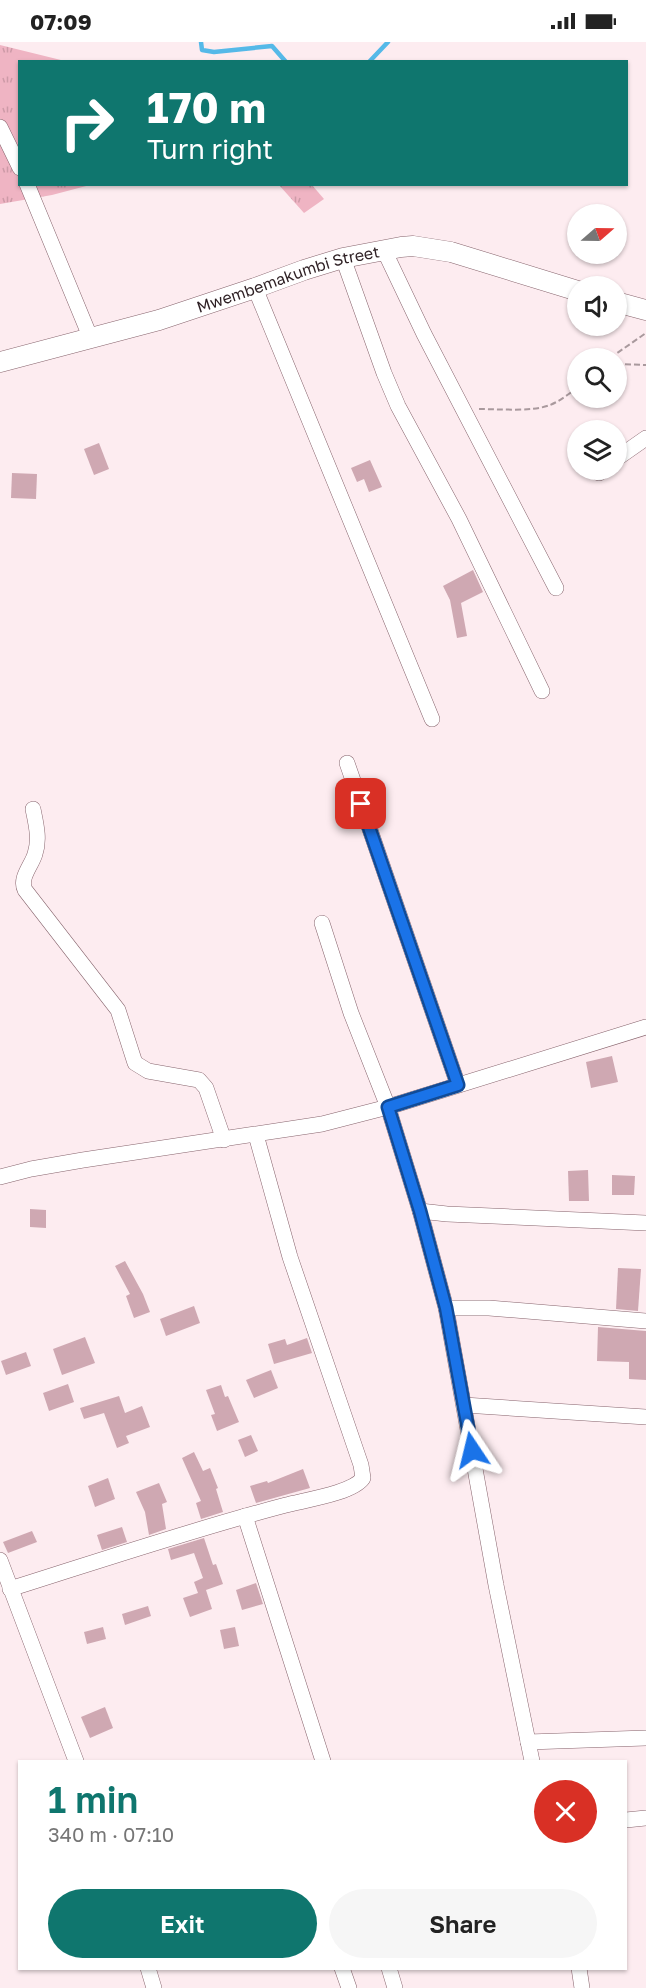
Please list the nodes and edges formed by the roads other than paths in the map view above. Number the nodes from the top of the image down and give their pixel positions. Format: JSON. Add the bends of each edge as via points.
{"nodes":[{"id":1,"x":0,"y":126,"type":"edge"},
{"id":2,"x":18,"y":164,"type":"edge"},
{"id":3,"x":28,"y":186,"type":"edge"},
{"id":4,"x":384,"y":250,"type":"junction"},
{"id":5,"x":343,"y":258,"type":"junction"},
{"id":6,"x":255,"y":288,"type":"junction"},
{"id":7,"x":567,"y":288,"type":"edge"},
{"id":8,"x":627,"y":305,"type":"edge"},
{"id":9,"x":646,"y":310,"type":"edge"},
{"id":10,"x":91,"y":339,"type":"junction"},
{"id":11,"x":0,"y":362,"type":"edge"},
{"id":12,"x":646,"y":438,"type":"edge"},
{"id":13,"x":627,"y":451,"type":"edge"},
{"id":14,"x":556,"y":588,"type":"dead end"},
{"id":15,"x":542,"y":691,"type":"dead end"},
{"id":16,"x":432,"y":719,"type":"dead end"},
{"id":17,"x":346,"y":763,"type":"dead end"},
{"id":18,"x":33,"y":809,"type":"dead end"},
{"id":19,"x":322,"y":922,"type":"dead end"},
{"id":20,"x":646,"y":1027,"type":"edge"},
{"id":21,"x":458,"y":1085,"type":"junction"},
{"id":22,"x":388,"y":1107,"type":"junction"},
{"id":23,"x":256,"y":1135,"type":"junction"},
{"id":24,"x":224,"y":1140,"type":"junction"},
{"id":25,"x":0,"y":1178,"type":"edge"},
{"id":26,"x":420,"y":1211,"type":"junction"},
{"id":27,"x":646,"y":1223,"type":"edge"},
{"id":28,"x":446,"y":1308,"type":"junction"},
{"id":29,"x":646,"y":1321,"type":"edge"},
{"id":30,"x":464,"y":1405,"type":"junction"},
{"id":31,"x":646,"y":1417,"type":"edge"},
{"id":32,"x":245,"y":1516,"type":"junction"},
{"id":33,"x":0,"y":1560,"type":"edge"},
{"id":34,"x":10,"y":1589,"type":"junction"},
{"id":35,"x":646,"y":1738,"type":"edge"},
{"id":36,"x":528,"y":1742,"type":"junction"},
{"id":37,"x":76,"y":1760,"type":"edge"},
{"id":38,"x":323,"y":1760,"type":"edge"},
{"id":39,"x":532,"y":1760,"type":"edge"},
{"id":40,"x":646,"y":1818,"type":"edge"},
{"id":41,"x":627,"y":1820,"type":"edge"},
{"id":42,"x":149,"y":1970,"type":"edge"},
{"id":43,"x":343,"y":1970,"type":"edge"},
{"id":44,"x":390,"y":1970,"type":"edge"},
{"id":45,"x":579,"y":1970,"type":"edge"},
{"id":46,"x":154,"y":1988,"type":"edge"},
{"id":47,"x":349,"y":1988,"type":"edge"},
{"id":48,"x":395,"y":1988,"type":"edge"},
{"id":49,"x":582,"y":1988,"type":"edge"}],
"edges":[{"from":1,"to":2,"type":"street"},
{"from":3,"to":10,"type":"street"},
{"from":4,"to":5,"type":"street","name":"Mwembemakumbi Street"},
{"from":4,"to":7,"type":"street","name":"Mwembemakumbi Street","via":[[413,246],[451,252]]},
{"from":4,"to":14,"type":"street"},
{"from":5,"to":6,"type":"street","name":"Mwembemakumbi Street"},
{"from":5,"to":15,"type":"street","via":[[398,406],[459,519]]},
{"from":6,"to":10,"type":"street","name":"Mwembemakumbi Street"},
{"from":6,"to":16,"type":"street"},
{"from":8,"to":9,"type":"street"},
{"from":10,"to":11,"type":"street","name":"Mwembemakumbi Street"},
{"from":12,"to":13,"type":"street"},
{"from":17,"to":21,"type":"street"},
{"from":18,"to":24,"type":"street","via":[[38,837],[23,879],[25,890],[118,1010],[135,1063],[148,1071],[199,1080],[206,1088]]},
{"from":19,"to":22,"type":"street","via":[[351,1013]]},
{"from":20,"to":21,"type":"street"},
{"from":21,"to":22,"type":"street"},
{"from":22,"to":23,"type":"street"},
{"from":22,"to":26,"type":"street"},
{"from":23,"to":24,"type":"street"},
{"from":23,"to":32,"type":"street","via":[[290,1257],[363,1478],[341,1490]]},
{"from":24,"to":25,"type":"street","via":[[83,1160]]},
{"from":26,"to":27,"type":"street"},
{"from":26,"to":28,"type":"street"},
{"from":28,"to":29,"type":"street"},
{"from":28,"to":30,"type":"street"},
{"from":30,"to":31,"type":"street"},
{"from":30,"to":36,"type":"street"},
{"from":32,"to":34,"type":"street"},
{"from":32,"to":38,"type":"street"},
{"from":33,"to":34,"type":"street"},
{"from":34,"to":37,"type":"street"},
{"from":35,"to":36,"type":"street"},
{"from":36,"to":39,"type":"street"},
{"from":40,"to":41,"type":"street"},
{"from":42,"to":46,"type":"street"},
{"from":43,"to":47,"type":"street"},
{"from":44,"to":48,"type":"street"},
{"from":45,"to":49,"type":"street"}]}
